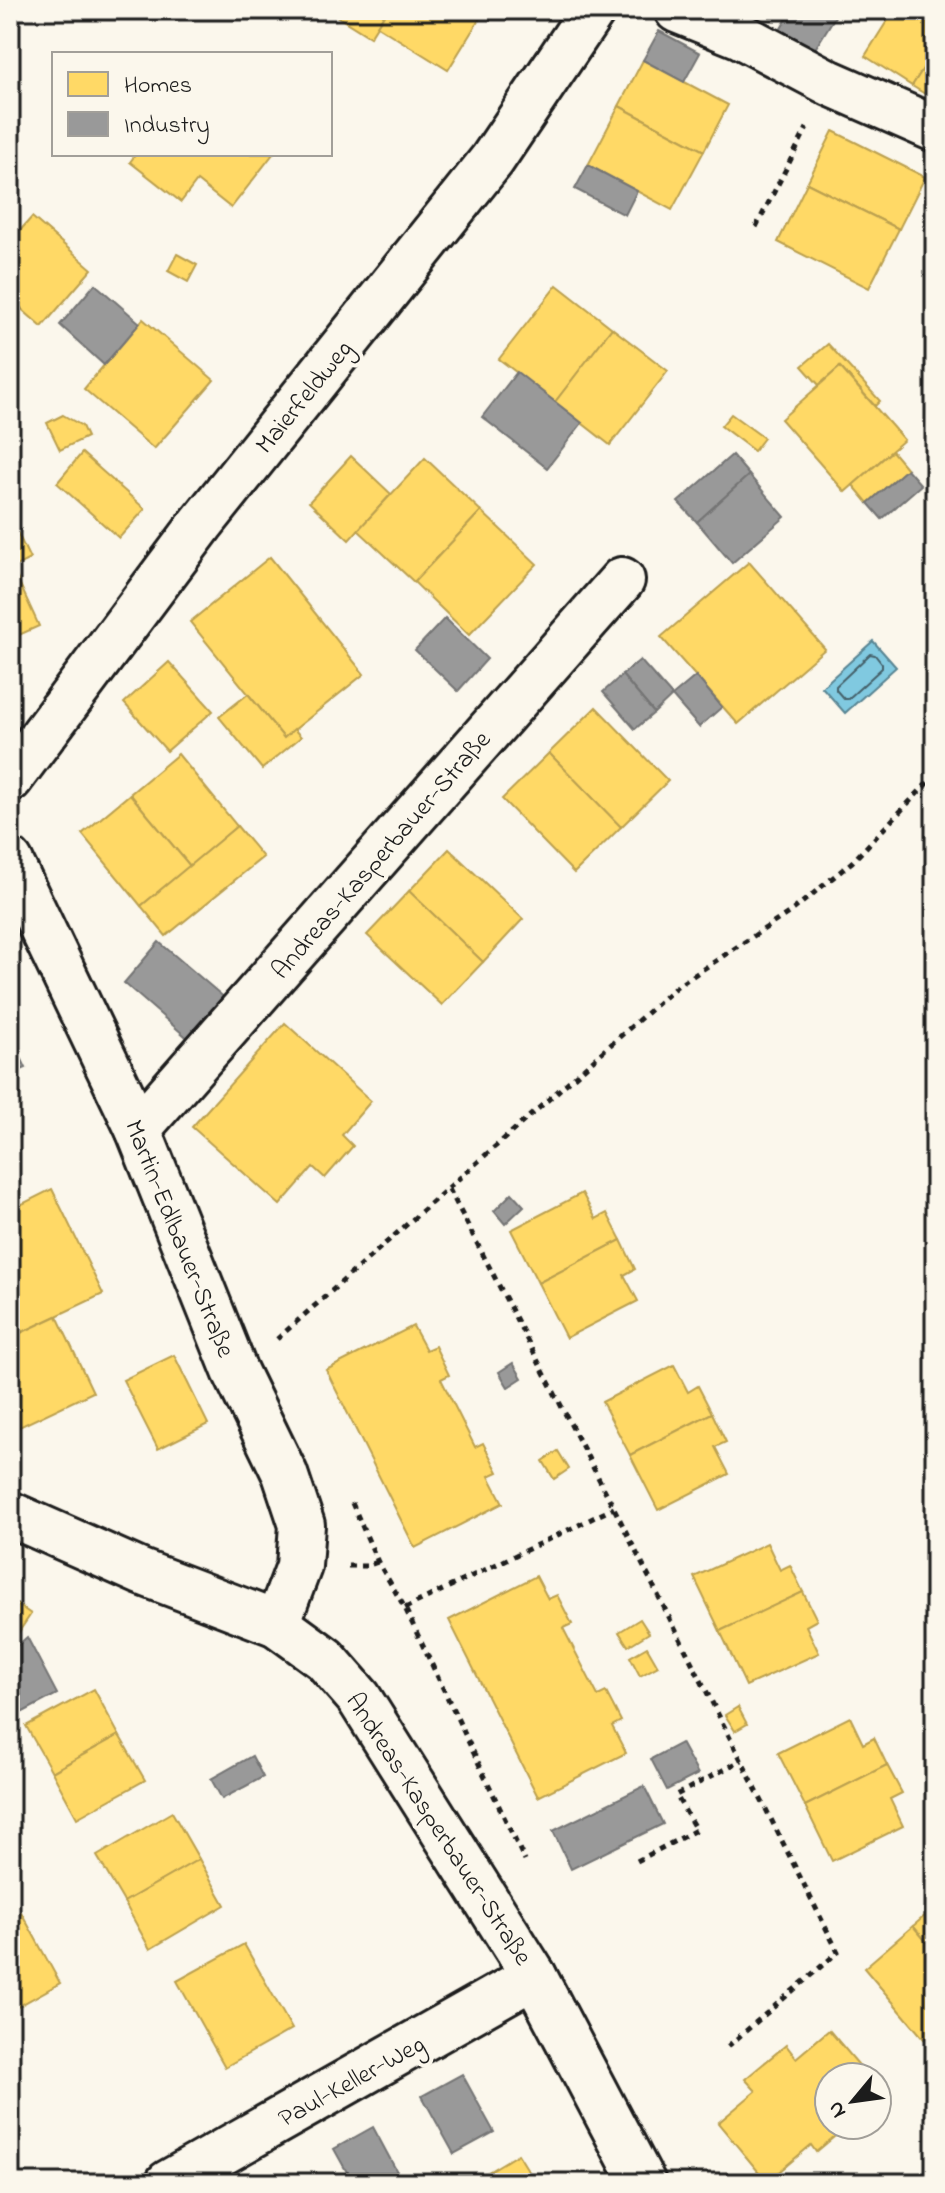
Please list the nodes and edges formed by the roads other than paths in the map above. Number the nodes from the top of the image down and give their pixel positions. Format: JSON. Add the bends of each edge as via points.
{"nodes":[{"id":1,"x":593,"y":10,"type":"edge"},
{"id":2,"x":677,"y":10,"type":"edge"},
{"id":3,"x":935,"y":129,"type":"edge"},
{"id":4,"x":622,"y":580,"type":"dead end"},
{"id":5,"x":10,"y":779,"type":"edge"},
{"id":6,"x":10,"y":861,"type":"edge"},
{"id":7,"x":138,"y":1129,"type":"junction"},
{"id":8,"x":10,"y":1514,"type":"edge"},
{"id":9,"x":277,"y":1624,"type":"junction"},
{"id":10,"x":534,"y":1976,"type":"junction"},
{"id":11,"x":168,"y":2183,"type":"edge"},
{"id":12,"x":643,"y":2183,"type":"edge"}],
"edges":[{"from":1,"to":5,"type":"street","name":"Maierfeldweg","via":[[492,160],[201,524]]},
{"from":2,"to":3,"type":"street"},
{"from":4,"to":7,"type":"street","name":"Andreas-Kasperbauer-Straße"},
{"from":6,"to":7,"type":"street","name":"Martin-Edlbauer-Straße"},
{"from":7,"to":9,"type":"street","name":"Martin-Edlbauer-Straße","via":[[302,1525],[299,1566]]},
{"from":8,"to":9,"type":"street","name":"Andreas-Kasperbauer-Straße"},
{"from":9,"to":10,"type":"street","name":"Andreas-Kasperbauer-Straße","via":[[325,1659],[359,1698]]},
{"from":10,"to":11,"type":"street","name":"Paul-Keller-Weg"},
{"from":10,"to":12,"type":"street","name":"Andreas-Kasperbauer-Straße"}]}
